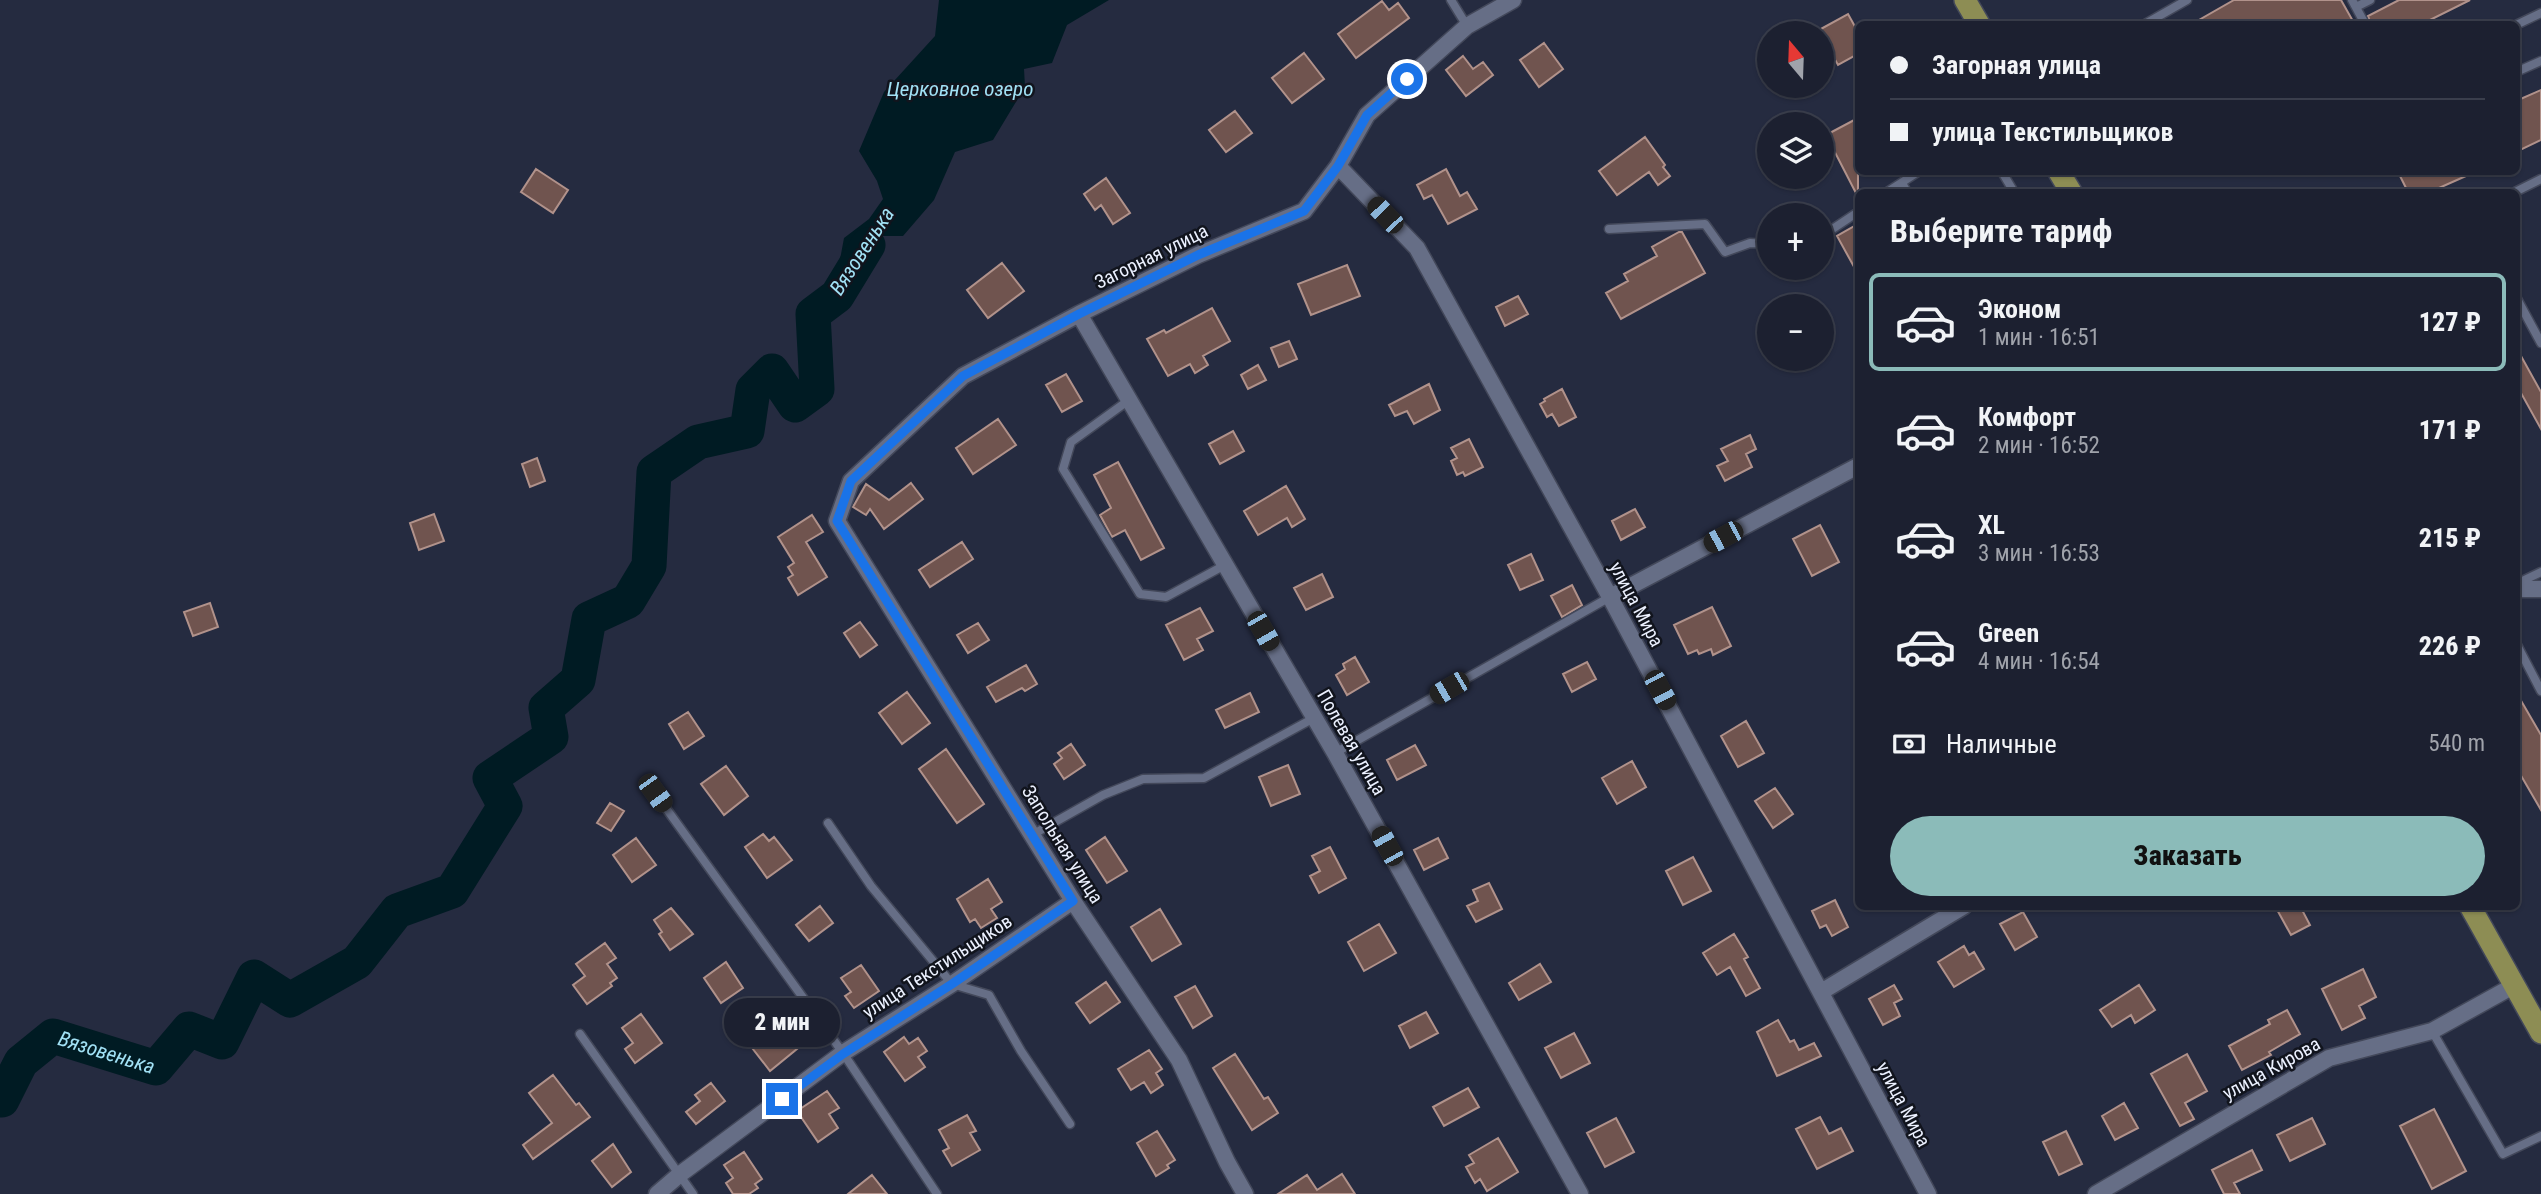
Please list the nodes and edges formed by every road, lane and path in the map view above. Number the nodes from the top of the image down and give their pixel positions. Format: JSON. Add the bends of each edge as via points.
{"nodes":[{"id":1,"x":1451,"y":0,"type":"edge"},
{"id":2,"x":1513,"y":0,"type":"edge"},
{"id":3,"x":1965,"y":0,"type":"edge"},
{"id":4,"x":2187,"y":0,"type":"edge"},
{"id":5,"x":2370,"y":0,"type":"edge"},
{"id":6,"x":2354,"y":4,"type":"edge"},
{"id":7,"x":2541,"y":13,"type":"edge"},
{"id":8,"x":1977,"y":21,"type":"edge"},
{"id":9,"x":2150,"y":21,"type":"edge"},
{"id":10,"x":2363,"y":21,"type":"edge"},
{"id":11,"x":2520,"y":22,"type":"edge"},
{"id":12,"x":1467,"y":26,"type":"junction"},
{"id":13,"x":2541,"y":61,"type":"edge"},
{"id":14,"x":2520,"y":70,"type":"edge"},
{"id":15,"x":1338,"y":166,"type":"junction"},
{"id":16,"x":1914,"y":175,"type":"edge"},
{"id":17,"x":2541,"y":179,"type":"edge"},
{"id":18,"x":1902,"y":183,"type":"junction"},
{"id":19,"x":1892,"y":189,"type":"edge"},
{"id":20,"x":1905,"y":189,"type":"edge"},
{"id":21,"x":2520,"y":190,"type":"edge"},
{"id":22,"x":1855,"y":214,"type":"edge"},
{"id":23,"x":1834,"y":228,"type":"edge"},
{"id":24,"x":1609,"y":229,"type":"dead end"},
{"id":25,"x":1757,"y":243,"type":"edge"},
{"id":26,"x":2520,"y":304,"type":"edge"},
{"id":27,"x":1079,"y":314,"type":"junction"},
{"id":28,"x":2541,"y":343,"type":"edge"},
{"id":29,"x":1129,"y":400,"type":"junction"},
{"id":30,"x":1855,"y":468,"type":"edge"},
{"id":31,"x":837,"y":521,"type":"joint"},
{"id":32,"x":1225,"y":565,"type":"junction"},
{"id":33,"x":2541,"y":572,"type":"edge"},
{"id":34,"x":2520,"y":585,"type":"edge"},
{"id":35,"x":2520,"y":587,"type":"edge"},
{"id":36,"x":2541,"y":589,"type":"edge"},
{"id":37,"x":1610,"y":597,"type":"junction"},
{"id":38,"x":2520,"y":651,"type":"edge"},
{"id":39,"x":2541,"y":691,"type":"edge"},
{"id":40,"x":1314,"y":718,"type":"junction"},
{"id":41,"x":1335,"y":753,"type":"junction"},
{"id":42,"x":655,"y":793,"type":"dead end"},
{"id":43,"x":828,"y":823,"type":"dead end"},
{"id":44,"x":1032,"y":835,"type":"junction"},
{"id":45,"x":1073,"y":901,"type":"junction"},
{"id":46,"x":1958,"y":910,"type":"edge"},
{"id":47,"x":2472,"y":910,"type":"edge"},
{"id":48,"x":952,"y":984,"type":"junction"},
{"id":49,"x":2515,"y":985,"type":"junction"},
{"id":50,"x":1821,"y":992,"type":"junction"},
{"id":51,"x":2432,"y":1031,"type":"junction"},
{"id":52,"x":2541,"y":1033,"type":"edge"},
{"id":53,"x":580,"y":1034,"type":"dead end"},
{"id":54,"x":843,"y":1054,"type":"junction"},
{"id":55,"x":1070,"y":1124,"type":"dead end"},
{"id":56,"x":2541,"y":1136,"type":"edge"},
{"id":57,"x":680,"y":1174,"type":"junction"},
{"id":58,"x":657,"y":1194,"type":"edge"},
{"id":59,"x":693,"y":1194,"type":"edge"},
{"id":60,"x":937,"y":1194,"type":"edge"},
{"id":61,"x":1245,"y":1194,"type":"edge"},
{"id":62,"x":1580,"y":1194,"type":"edge"},
{"id":63,"x":1928,"y":1194,"type":"edge"},
{"id":64,"x":2096,"y":1194,"type":"edge"}],
"edges":[{"from":1,"to":12,"type":"lane"},
{"from":2,"to":12,"type":"street","name":"Загорная улица"},
{"from":3,"to":8,"type":"main road"},
{"from":4,"to":9,"type":"lane"},
{"from":5,"to":6,"type":"lane"},
{"from":6,"to":10,"type":"lane"},
{"from":7,"to":11,"type":"lane"},
{"from":12,"to":15,"type":"street","name":"Загорная улица","via":[[1367,115]]},
{"from":13,"to":14,"type":"lane"},
{"from":15,"to":27,"type":"street","name":"Загорная улица","via":[[1304,211],[1198,255]]},
{"from":15,"to":37,"type":"street","name":"улица Мира","via":[[1417,248]]},
{"from":16,"to":18,"type":"lane"},
{"from":17,"to":21,"type":"lane"},
{"from":18,"to":19,"type":"lane"},
{"from":18,"to":20,"type":"lane"},
{"from":22,"to":23,"type":"lane"},
{"from":24,"to":25,"type":"lane","via":[[1705,224],[1726,252]]},
{"from":26,"to":28,"type":"lane"},
{"from":27,"to":29,"type":"street","name":"Полевая улица"},
{"from":27,"to":31,"type":"street","name":"Загорная улица","via":[[963,376],[851,481]]},
{"from":29,"to":32,"type":"street","name":"Полевая улица"},
{"from":29,"to":32,"type":"lane","via":[[1071,442],[1063,470],[1140,594],[1166,597]]},
{"from":30,"to":37,"type":"street"},
{"from":31,"to":44,"type":"street","name":"Запольная улица"},
{"from":32,"to":40,"type":"street","name":"Полевая улица"},
{"from":33,"to":34,"type":"lane"},
{"from":35,"to":36,"type":"street"},
{"from":37,"to":41,"type":"lane"},
{"from":37,"to":50,"type":"street","name":"улица Мира"},
{"from":38,"to":39,"type":"lane"},
{"from":40,"to":41,"type":"street","name":"Полевая улица"},
{"from":40,"to":44,"type":"lane","via":[[1204,778],[1143,779],[1103,795]]},
{"from":41,"to":62,"type":"street","name":"Полевая улица"},
{"from":42,"to":54,"type":"lane"},
{"from":43,"to":48,"type":"lane","via":[[871,886]]},
{"from":44,"to":45,"type":"street","name":"Запольная улица"},
{"from":45,"to":48,"type":"street","name":"улица Текстильщиков"},
{"from":45,"to":61,"type":"street","name":"Запольная улица","via":[[1179,1060]]},
{"from":46,"to":50,"type":"street"},
{"from":47,"to":49,"type":"main road"},
{"from":48,"to":54,"type":"street","name":"улица Текстильщиков"},
{"from":48,"to":55,"type":"lane","via":[[989,995]]},
{"from":49,"to":51,"type":"street","name":"улица Кирова"},
{"from":49,"to":52,"type":"main road"},
{"from":50,"to":63,"type":"street","name":"улица Мира"},
{"from":51,"to":56,"type":"lane","via":[[2503,1154]]},
{"from":51,"to":64,"type":"street","name":"улица Кирова","via":[[2329,1058]]},
{"from":53,"to":57,"type":"lane"},
{"from":54,"to":57,"type":"street","name":"улица Текстильщиков"},
{"from":54,"to":60,"type":"lane"},
{"from":57,"to":58,"type":"street","name":"улица Текстильщиков"},
{"from":57,"to":59,"type":"lane"}]}
